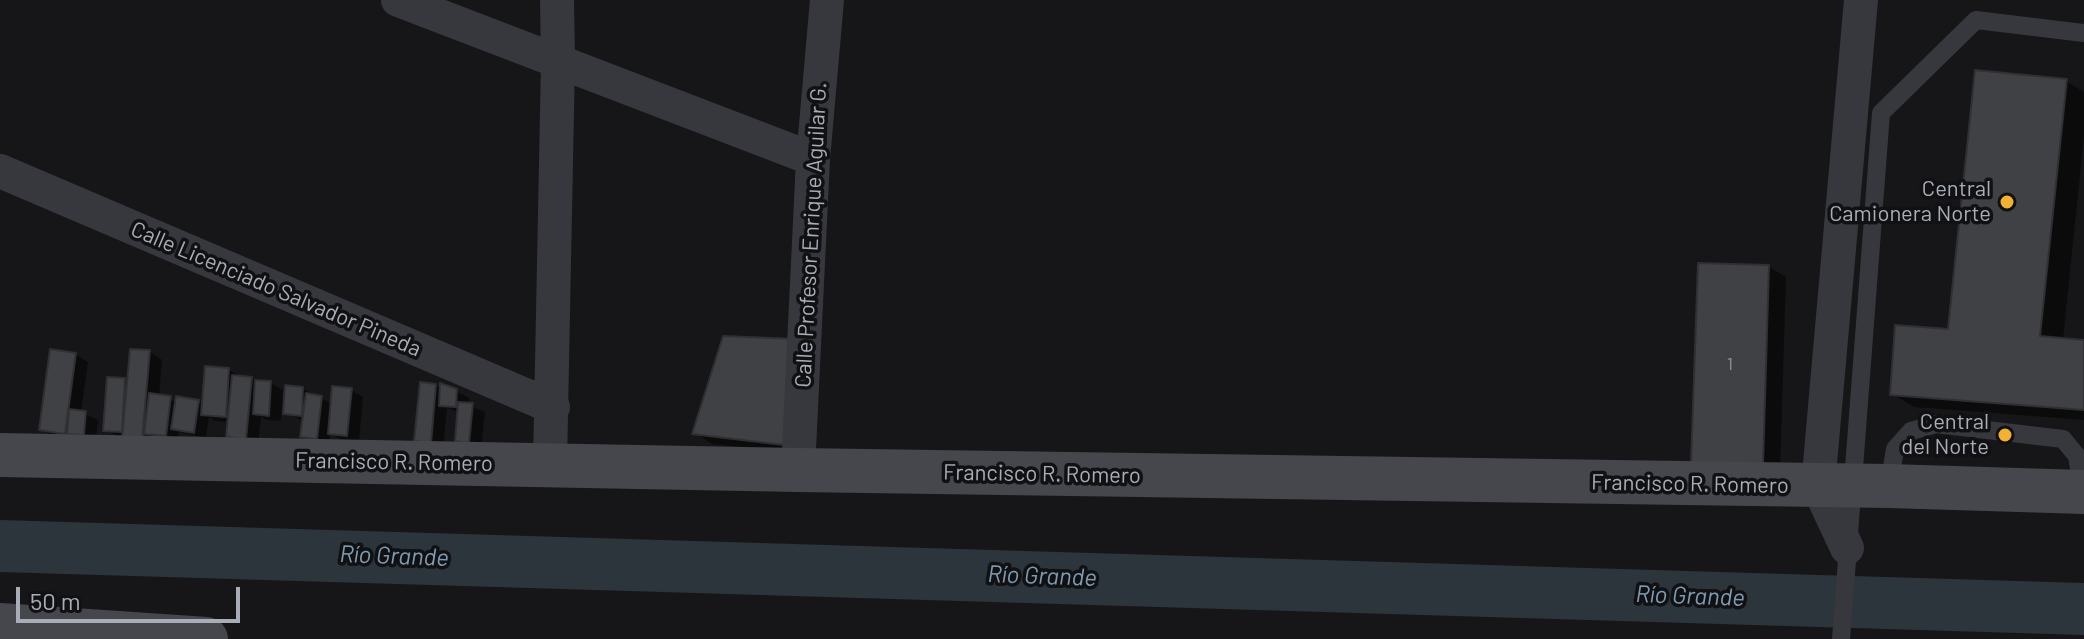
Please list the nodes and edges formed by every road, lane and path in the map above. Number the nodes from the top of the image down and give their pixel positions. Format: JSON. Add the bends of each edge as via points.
{"nodes":[{"id":1,"x":398,"y":0,"type":"edge"},
{"id":2,"x":557,"y":0,"type":"edge"},
{"id":3,"x":827,"y":0,"type":"edge"},
{"id":4,"x":1861,"y":0,"type":"edge"},
{"id":5,"x":2084,"y":33,"type":"edge"},
{"id":6,"x":558,"y":61,"type":"junction"},
{"id":7,"x":813,"y":159,"type":"junction"},
{"id":8,"x":0,"y":171,"type":"edge"},
{"id":9,"x":553,"y":407,"type":"junction"},
{"id":10,"x":0,"y":455,"type":"edge"},
{"id":11,"x":550,"y":464,"type":"junction"},
{"id":12,"x":798,"y":470,"type":"junction"},
{"id":13,"x":1853,"y":486,"type":"junction"},
{"id":14,"x":2084,"y":492,"type":"edge"},
{"id":15,"x":1847,"y":548,"type":"joint"},
{"id":16,"x":0,"y":625,"type":"edge"},
{"id":17,"x":90,"y":635,"type":"edge"},
{"id":18,"x":206,"y":639,"type":"edge"},
{"id":19,"x":1841,"y":639,"type":"edge"}],
"edges":[{"from":1,"to":6,"type":"street"},
{"from":2,"to":6,"type":"street"},
{"from":3,"to":7,"type":"street","name":"Calle Profesor Enrique Aguilar G."},
{"from":4,"to":13,"type":"street"},
{"from":5,"to":13,"type":"lane","via":[[1976,20],[1881,113]]},
{"from":6,"to":7,"type":"street"},
{"from":6,"to":9,"type":"street"},
{"from":7,"to":12,"type":"street","name":"Calle Profesor Enrique Aguilar G."},
{"from":8,"to":9,"type":"street","name":"Calle Licenciado Salvador Pineda"},
{"from":9,"to":11,"type":"street"},
{"from":10,"to":11,"type":"main road","name":"Francisco R. Romero"},
{"from":11,"to":12,"type":"main road","name":"Francisco R. Romero"},
{"from":12,"to":13,"type":"main road","name":"Francisco R. Romero"},
{"from":13,"to":14,"type":"main road","name":"Francisco R. Romero"},
{"from":13,"to":14,"type":"lane","via":[[1911,431],[1936,424],[2063,439],[2077,456]]},
{"from":13,"to":15,"type":"street"},
{"from":15,"to":19,"type":"lane"},
{"from":16,"to":17,"type":"main road"},
{"from":17,"to":18,"type":"main road"}]}
